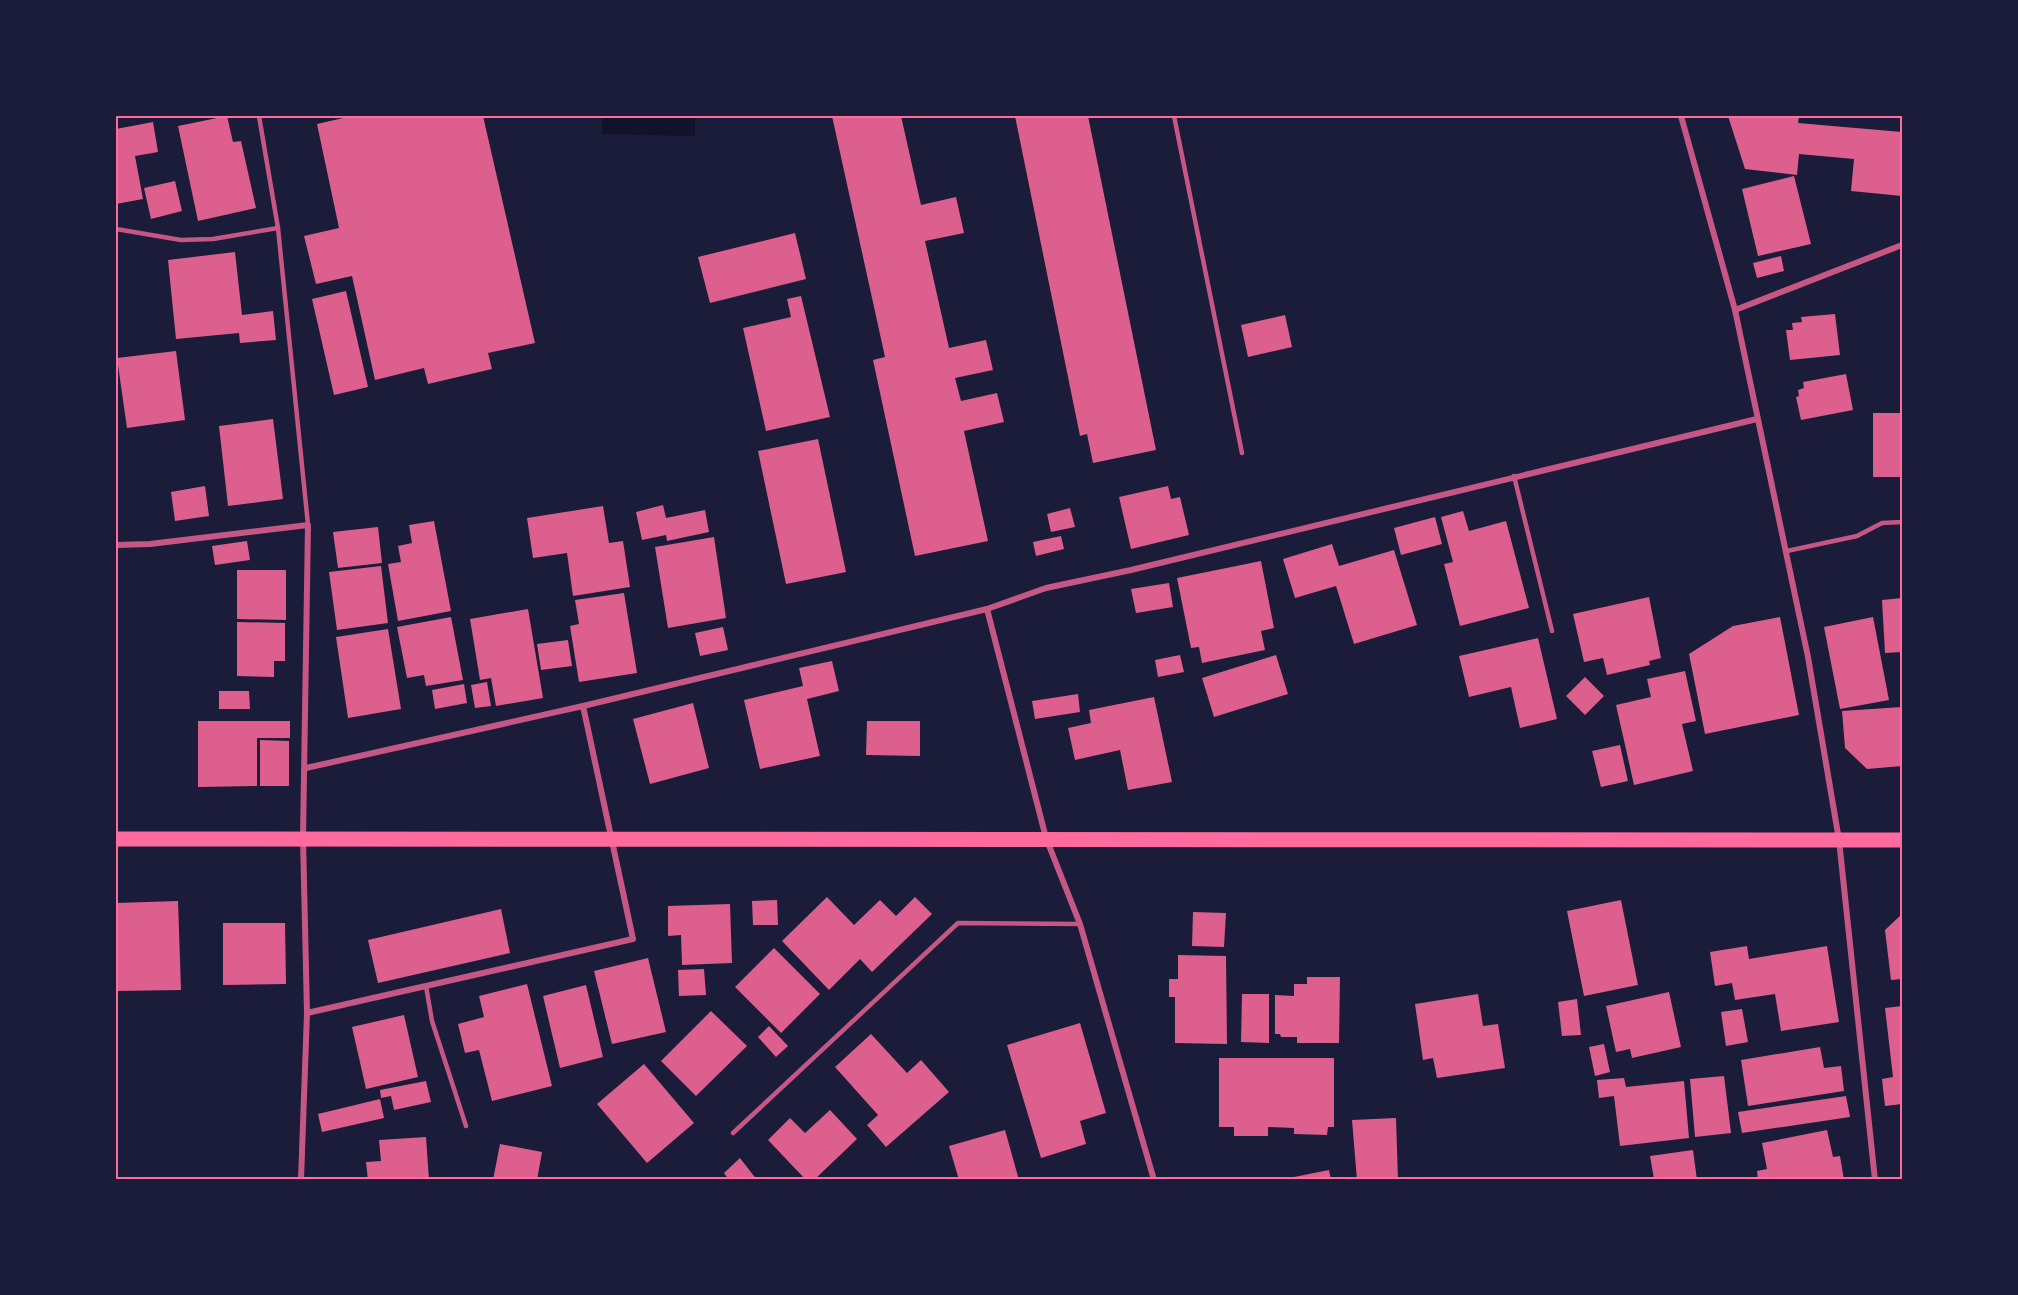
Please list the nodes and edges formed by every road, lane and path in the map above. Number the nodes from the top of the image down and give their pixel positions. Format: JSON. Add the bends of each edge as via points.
{"nodes":[{"id":1,"x":259,"y":116,"type":"edge"},
{"id":2,"x":1174,"y":116,"type":"edge"},
{"id":3,"x":1682,"y":116,"type":"edge"},
{"id":4,"x":278,"y":228,"type":"junction"},
{"id":5,"x":116,"y":229,"type":"edge"},
{"id":6,"x":1902,"y":245,"type":"edge"},
{"id":7,"x":1735,"y":310,"type":"junction"},
{"id":8,"x":1757,"y":419,"type":"junction"},
{"id":9,"x":1242,"y":453,"type":"dead end"},
{"id":10,"x":1514,"y":476,"type":"junction"},
{"id":11,"x":1902,"y":522,"type":"edge"},
{"id":12,"x":308,"y":525,"type":"junction"},
{"id":13,"x":116,"y":545,"type":"edge"},
{"id":14,"x":1787,"y":551,"type":"junction"},
{"id":15,"x":987,"y":609,"type":"junction"},
{"id":16,"x":1552,"y":631,"type":"dead end"},
{"id":17,"x":583,"y":706,"type":"junction"},
{"id":18,"x":306,"y":768,"type":"junction"},
{"id":19,"x":303,"y":838,"type":"junction"},
{"id":20,"x":1046,"y":838,"type":"junction"},
{"id":21,"x":116,"y":839,"type":"edge"},
{"id":22,"x":1839,"y":840,"type":"junction"},
{"id":23,"x":1902,"y":840,"type":"edge"},
{"id":24,"x":614,"y":842,"type":"junction"},
{"id":25,"x":1080,"y":924,"type":"junction"},
{"id":26,"x":426,"y":986,"type":"junction"},
{"id":27,"x":307,"y":1013,"type":"junction"},
{"id":28,"x":465,"y":1126,"type":"dead end"},
{"id":29,"x":733,"y":1133,"type":"dead end"},
{"id":30,"x":301,"y":1179,"type":"edge"},
{"id":31,"x":1154,"y":1179,"type":"edge"},
{"id":32,"x":1875,"y":1179,"type":"edge"}],
"edges":[{"from":1,"to":4,"type":"lane"},
{"from":2,"to":9,"type":"lane"},
{"from":3,"to":7,"type":"street"},
{"from":4,"to":5,"type":"lane","via":[[181,240]]},
{"from":4,"to":12,"type":"lane"},
{"from":6,"to":7,"type":"street"},
{"from":7,"to":8,"type":"street"},
{"from":8,"to":10,"type":"street"},
{"from":8,"to":14,"type":"street"},
{"from":10,"to":15,"type":"street","via":[[1046,588]]},
{"from":10,"to":16,"type":"lane"},
{"from":11,"to":14,"type":"lane","via":[[1882,523],[1857,536]]},
{"from":12,"to":13,"type":"street"},
{"from":12,"to":18,"type":"street"},
{"from":14,"to":22,"type":"street"},
{"from":15,"to":17,"type":"street"},
{"from":15,"to":20,"type":"street"},
{"from":17,"to":18,"type":"street"},
{"from":17,"to":24,"type":"street"},
{"from":18,"to":19,"type":"street"},
{"from":19,"to":21,"type":"main road"},
{"from":19,"to":24,"type":"main road"},
{"from":19,"to":27,"type":"street"},
{"from":20,"to":22,"type":"main road"},
{"from":20,"to":24,"type":"main road"},
{"from":20,"to":25,"type":"street"},
{"from":22,"to":23,"type":"main road"},
{"from":22,"to":32,"type":"street"},
{"from":24,"to":26,"type":"street","via":[[633,939]]},
{"from":25,"to":29,"type":"lane","via":[[958,923]]},
{"from":25,"to":31,"type":"street"},
{"from":26,"to":27,"type":"street"},
{"from":26,"to":28,"type":"lane","via":[[432,1021]]},
{"from":27,"to":30,"type":"street"}]}
